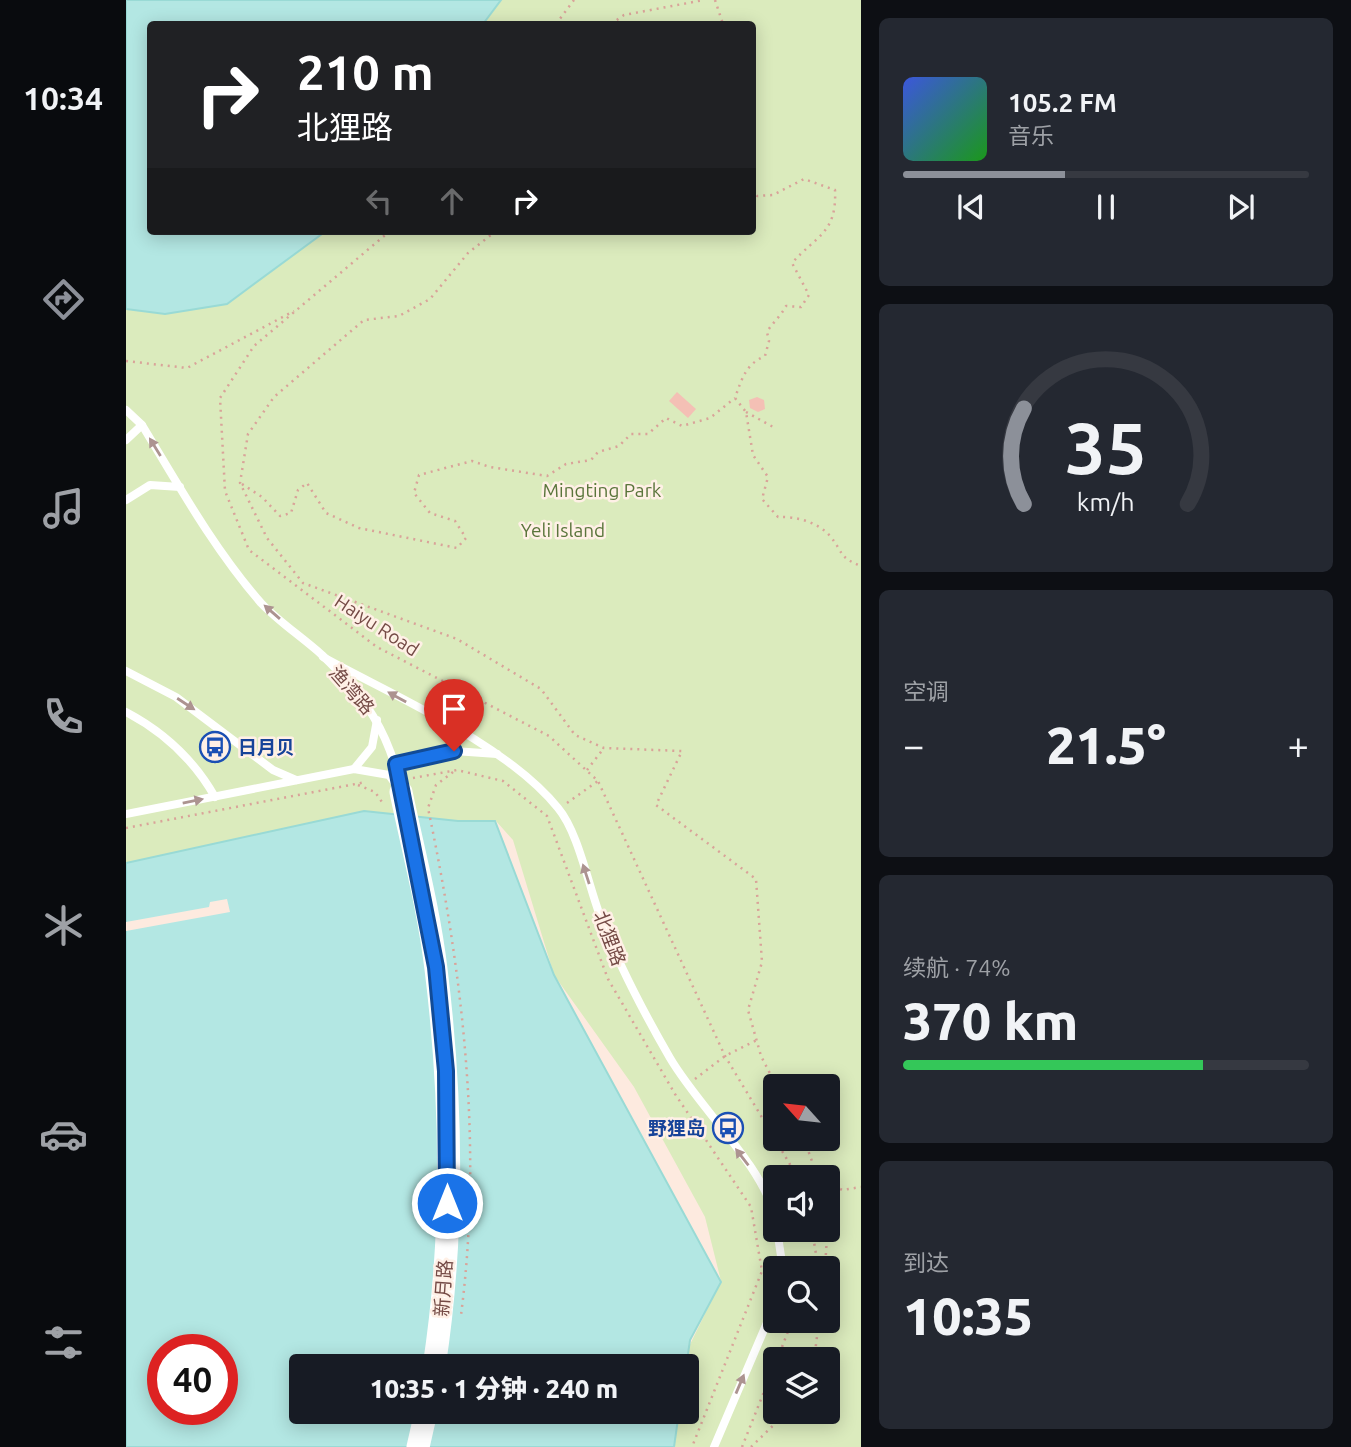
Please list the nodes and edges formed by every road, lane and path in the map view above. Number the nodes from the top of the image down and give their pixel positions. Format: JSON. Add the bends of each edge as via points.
{"nodes":[{"id":1,"x":574,"y":0,"type":"edge"},
{"id":2,"x":704,"y":0,"type":"edge"},
{"id":3,"x":716,"y":0,"type":"edge"},
{"id":4,"x":558,"y":21,"type":"edge"},
{"id":5,"x":615,"y":21,"type":"edge"},
{"id":6,"x":722,"y":21,"type":"edge"},
{"id":7,"x":756,"y":195,"type":"edge"},
{"id":8,"x":385,"y":235,"type":"edge"},
{"id":9,"x":491,"y":235,"type":"edge"},
{"id":10,"x":299,"y":308,"type":"junction"},
{"id":11,"x":126,"y":361,"type":"edge"},
{"id":12,"x":735,"y":398,"type":"junction"},
{"id":13,"x":126,"y":410,"type":"edge"},
{"id":14,"x":746,"y":412,"type":"junction"},
{"id":15,"x":142,"y":425,"type":"junction"},
{"id":16,"x":775,"y":428,"type":"dead end"},
{"id":17,"x":126,"y":440,"type":"edge"},
{"id":18,"x":240,"y":483,"type":"junction"},
{"id":19,"x":180,"y":487,"type":"junction"},
{"id":20,"x":126,"y":500,"type":"edge"},
{"id":21,"x":861,"y":566,"type":"edge"},
{"id":22,"x":323,"y":657,"type":"junction"},
{"id":23,"x":126,"y":671,"type":"edge"},
{"id":24,"x":126,"y":712,"type":"edge"},
{"id":25,"x":377,"y":718,"type":"junction"},
{"id":26,"x":604,"y":748,"type":"junction"},
{"id":27,"x":500,"y":754,"type":"junction"},
{"id":28,"x":396,"y":764,"type":"junction"},
{"id":29,"x":354,"y":769,"type":"junction"},
{"id":30,"x":587,"y":770,"type":"junction"},
{"id":31,"x":298,"y":781,"type":"junction"},
{"id":32,"x":598,"y":781,"type":"junction"},
{"id":33,"x":396,"y":782,"type":"junction"},
{"id":34,"x":358,"y":785,"type":"junction"},
{"id":35,"x":215,"y":797,"type":"junction"},
{"id":36,"x":559,"y":809,"type":"junction"},
{"id":37,"x":387,"y":811,"type":"dead end"},
{"id":38,"x":126,"y":814,"type":"edge"},
{"id":39,"x":547,"y":816,"type":"junction"},
{"id":40,"x":126,"y":828,"type":"edge"},
{"id":41,"x":757,"y":1040,"type":"junction"},
{"id":42,"x":725,"y":1056,"type":"junction"},
{"id":43,"x":771,"y":1074,"type":"edge"},
{"id":44,"x":687,"y":1086,"type":"junction"},
{"id":45,"x":675,"y":1094,"type":"junction"},
{"id":46,"x":763,"y":1119,"type":"edge"},
{"id":47,"x":763,"y":1184,"type":"edge"},
{"id":48,"x":861,"y":1187,"type":"edge"},
{"id":49,"x":840,"y":1189,"type":"edge"},
{"id":50,"x":763,"y":1332,"type":"edge"},
{"id":51,"x":436,"y":1354,"type":"edge"},
{"id":52,"x":763,"y":1394,"type":"edge"},
{"id":53,"x":423,"y":1424,"type":"edge"},
{"id":54,"x":775,"y":1424,"type":"edge"},
{"id":55,"x":418,"y":1447,"type":"edge"},
{"id":56,"x":692,"y":1447,"type":"edge"},
{"id":57,"x":714,"y":1447,"type":"edge"},
{"id":58,"x":742,"y":1447,"type":"edge"},
{"id":59,"x":751,"y":1447,"type":"edge"}],
"edges":[{"from":1,"to":4,"type":"path"},
{"from":2,"to":5,"type":"path","via":[[624,15]]},
{"from":3,"to":6,"type":"path"},
{"from":7,"to":12,"type":"path","via":[[772,195],[804,179],[835,190],[836,210],[825,233],[792,263],[809,295],[800,307],[786,306],[774,320],[767,332],[765,356],[747,368]]},
{"from":8,"to":10,"type":"path","name":"Haiyu Road"},
{"from":9,"to":18,"type":"path","via":[[468,253],[430,299],[399,316],[364,320],[274,397],[248,434]]},
{"from":10,"to":11,"type":"path","via":[[187,368]]},
{"from":10,"to":30,"type":"path","name":"Haiyu Road","via":[[254,346],[220,398],[225,491],[249,550],[377,647],[549,736]]},
{"from":12,"to":14,"type":"path"},
{"from":12,"to":18,"type":"path","via":[[710,418],[682,426],[666,418],[648,434],[631,434],[591,460],[566,464],[547,476],[472,461],[419,475],[414,493],[430,513],[455,521],[466,538],[457,548],[359,528],[326,513],[307,483],[298,490],[291,513],[279,516]]},
{"from":13,"to":15,"type":"lane","name":"渔湾路"},
{"from":14,"to":16,"type":"path"},
{"from":14,"to":21,"type":"path","via":[[753,455],[768,477],[762,499],[778,517],[796,516],[829,535],[842,559]]},
{"from":15,"to":17,"type":"lane"},
{"from":19,"to":15,"type":"lane","name":"渔湾路","one_way":true},
{"from":18,"to":26,"type":"path","via":[[267,538],[303,583],[457,639],[541,688],[575,735]]},
{"from":19,"to":20,"type":"lane","via":[[150,485]]},
{"from":22,"to":19,"type":"lane","name":"渔湾路","one_way":true,"via":[[263,605],[217,548]]},
{"from":22,"to":25,"type":"lane","name":"渔湾路"},
{"from":27,"to":22,"type":"lane","name":"北狸路","one_way":true},
{"from":23,"to":31,"type":"lane","one_way":true,"via":[[206,718],[273,770]]},
{"from":24,"to":35,"type":"lane","via":[[181,751],[201,772]]},
{"from":25,"to":28,"type":"lane","name":"渔湾路"},
{"from":25,"to":29,"type":"lane","via":[[372,747]]},
{"from":26,"to":30,"type":"path"},
{"from":26,"to":41,"type":"path","via":[[682,751],[656,805],[756,879],[762,962],[748,1010]]},
{"from":27,"to":28,"type":"lane","via":[[454,751]]},
{"from":27,"to":36,"type":"lane","name":"北狸路"},
{"from":28,"to":33,"type":"lane","name":"渔湾路"},
{"from":29,"to":31,"type":"lane"},
{"from":29,"to":33,"type":"lane","via":[[374,770]]},
{"from":30,"to":32,"type":"path","name":"Haiyu Road"},
{"from":31,"to":35,"type":"lane"},
{"from":32,"to":36,"type":"path"},
{"from":32,"to":42,"type":"path","name":"Haiyu Road"},
{"from":33,"to":34,"type":"path"},
{"from":33,"to":39,"type":"path","via":[[457,770],[503,781]]},
{"from":33,"to":51,"type":"street","name":"新月路","via":[[436,967],[446,1071],[447,1230]]},
{"from":34,"to":37,"type":"path","via":[[375,792]]},
{"from":34,"to":40,"type":"path"},
{"from":38,"to":35,"type":"lane","one_way":true},
{"from":36,"to":39,"type":"path"},
{"from":44,"to":36,"type":"lane","name":"北狸路","one_way":true,"via":[[631,991]]},
{"from":39,"to":45,"type":"path","via":[[608,979]]},
{"from":41,"to":42,"type":"path"},
{"from":41,"to":43,"type":"path"},
{"from":42,"to":44,"type":"path"},
{"from":42,"to":46,"type":"path","name":"Haiyu Road"},
{"from":44,"to":45,"type":"path"},
{"from":47,"to":44,"type":"lane","name":"北狸路","one_way":true},
{"from":45,"to":56,"type":"path","via":[[751,1207],[762,1271]]},
{"from":48,"to":49,"type":"path"},
{"from":57,"to":50,"type":"lane","one_way":true},
{"from":52,"to":58,"type":"path"},
{"from":53,"to":55,"type":"street"},
{"from":54,"to":59,"type":"path"}]}
